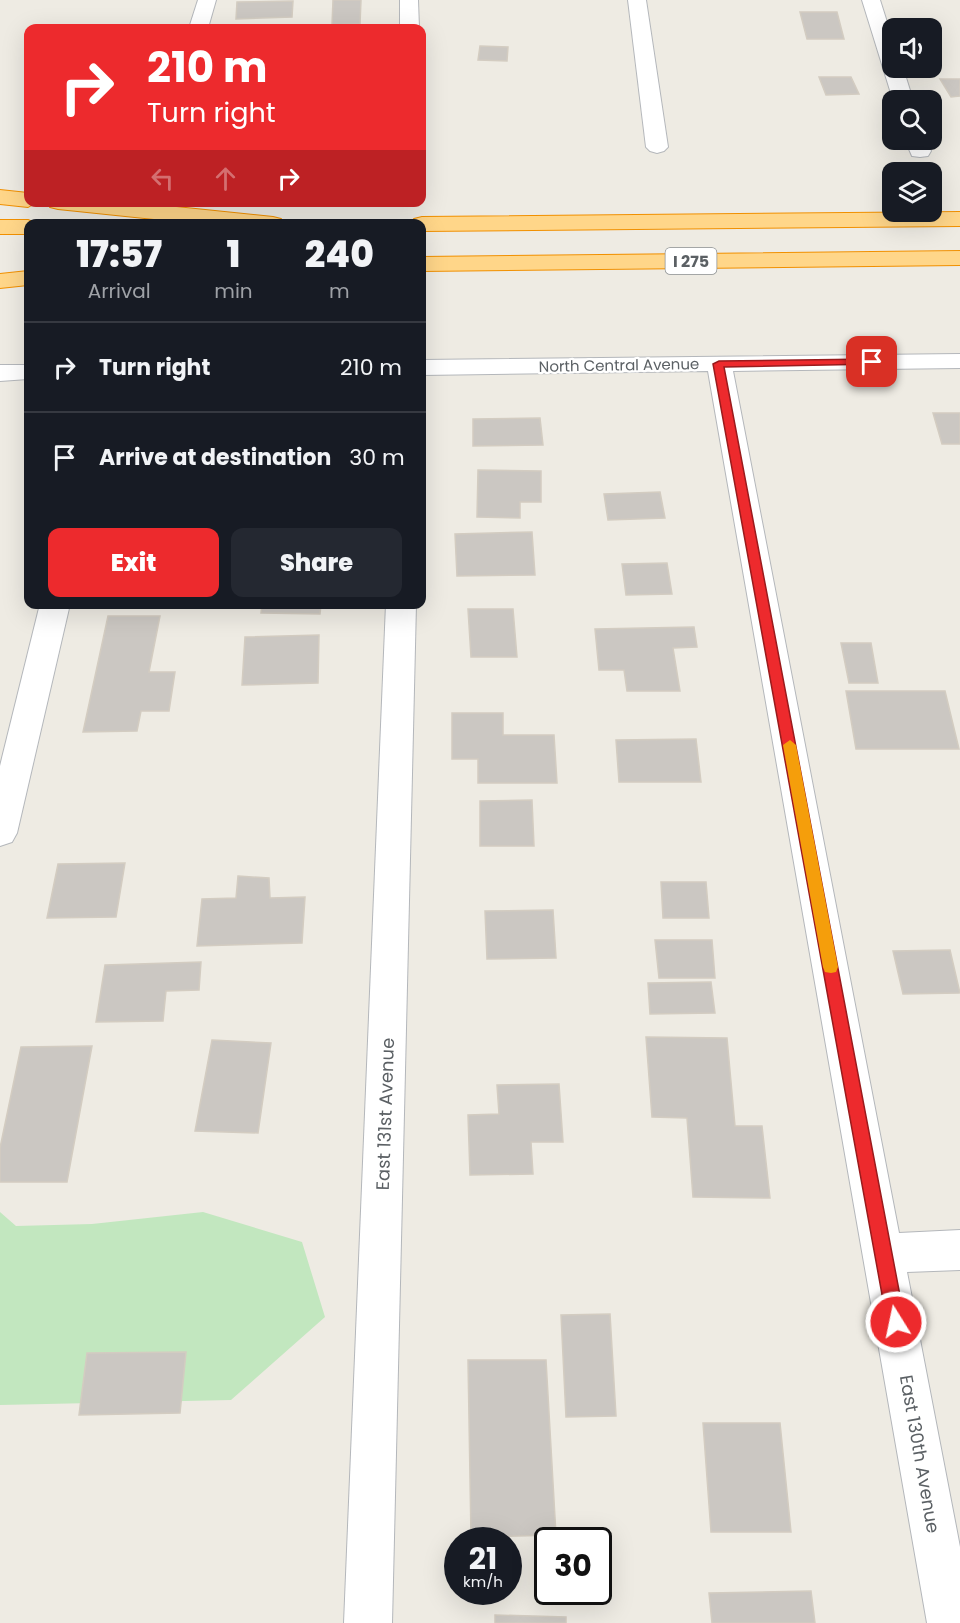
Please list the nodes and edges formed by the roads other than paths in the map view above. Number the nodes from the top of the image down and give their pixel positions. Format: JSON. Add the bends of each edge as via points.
{"nodes":[{"id":1,"x":207,"y":0,"type":"edge"},
{"id":2,"x":409,"y":0,"type":"edge"},
{"id":3,"x":637,"y":0,"type":"edge"},
{"id":4,"x":871,"y":0,"type":"edge"},
{"id":5,"x":200,"y":24,"type":"edge"},
{"id":6,"x":410,"y":24,"type":"edge"},
{"id":7,"x":882,"y":35,"type":"edge"},
{"id":8,"x":657,"y":147,"type":"dead end"},
{"id":9,"x":0,"y":197,"type":"edge"},
{"id":10,"x":24,"y":200,"type":"edge"},
{"id":11,"x":107,"y":207,"type":"edge"},
{"id":12,"x":224,"y":219,"type":"edge"},
{"id":13,"x":960,"y":219,"type":"edge"},
{"id":14,"x":426,"y":224,"type":"edge"},
{"id":15,"x":0,"y":227,"type":"edge"},
{"id":16,"x":24,"y":227,"type":"edge"},
{"id":17,"x":960,"y":258,"type":"edge"},
{"id":18,"x":426,"y":264,"type":"edge"},
{"id":19,"x":0,"y":267,"type":"edge"},
{"id":20,"x":24,"y":267,"type":"edge"},
{"id":21,"x":24,"y":278,"type":"edge"},
{"id":22,"x":0,"y":281,"type":"edge"},
{"id":23,"x":960,"y":361,"type":"edge"},
{"id":24,"x":719,"y":364,"type":"junction"},
{"id":25,"x":426,"y":367,"type":"edge"},
{"id":26,"x":24,"y":372,"type":"edge"},
{"id":27,"x":0,"y":373,"type":"edge"},
{"id":28,"x":54,"y":609,"type":"edge"},
{"id":29,"x":401,"y":609,"type":"edge"},
{"id":30,"x":0,"y":833,"type":"edge"},
{"id":31,"x":960,"y":1250,"type":"edge"},
{"id":32,"x":884,"y":1253,"type":"junction"},
{"id":33,"x":368,"y":1623,"type":"edge"},
{"id":34,"x":951,"y":1623,"type":"edge"}],
"edges":[{"from":1,"to":5,"type":"street"},
{"from":2,"to":6,"type":"street"},
{"from":3,"to":8,"type":"street"},
{"from":4,"to":7,"type":"street"},
{"from":9,"to":10,"type":"highway"},
{"from":11,"to":12,"type":"highway"},
{"from":13,"to":14,"type":"highway","number":"I 275"},
{"from":15,"to":16,"type":"highway"},
{"from":17,"to":18,"type":"highway","number":"I 275"},
{"from":19,"to":20,"type":"highway"},
{"from":21,"to":22,"type":"highway"},
{"from":23,"to":24,"type":"street","name":"North Central Avenue"},
{"from":24,"to":25,"type":"street","name":"North Central Avenue"},
{"from":24,"to":32,"type":"street","name":"East 130th Avenue"},
{"from":26,"to":27,"type":"street"},
{"from":28,"to":30,"type":"street"},
{"from":29,"to":33,"type":"street","name":"East 131st Avenue"},
{"from":31,"to":32,"type":"street"},
{"from":32,"to":34,"type":"street","name":"East 130th Avenue"}]}
